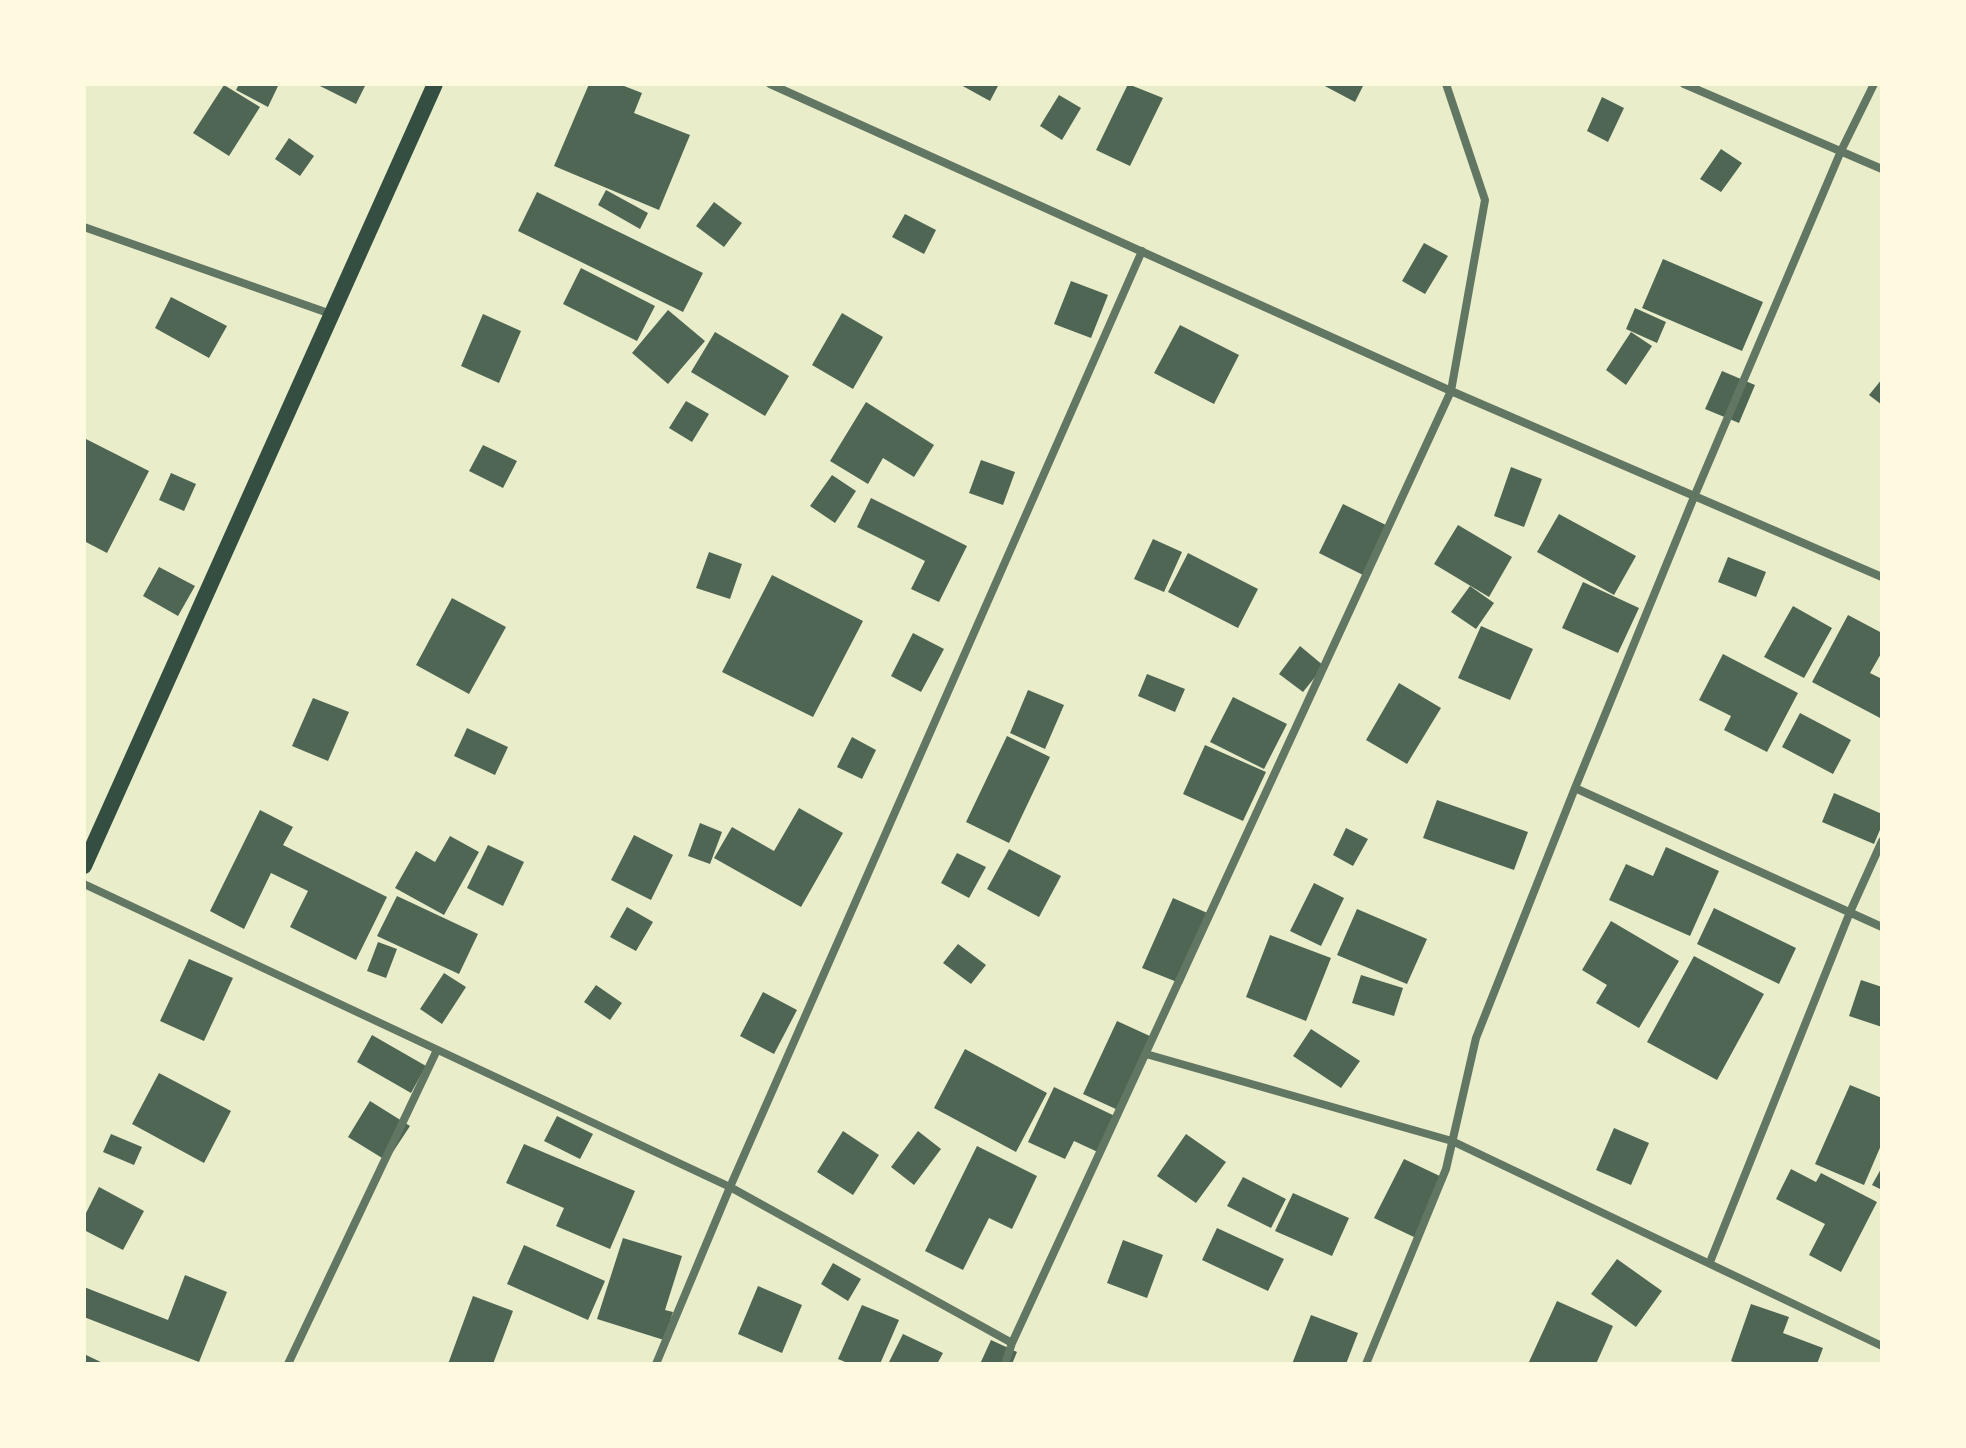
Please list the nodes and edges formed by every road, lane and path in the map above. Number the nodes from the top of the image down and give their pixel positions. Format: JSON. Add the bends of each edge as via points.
{"nodes":[{"id":1,"x":435,"y":84,"type":"edge"},
{"id":2,"x":770,"y":84,"type":"edge"},
{"id":3,"x":1446,"y":84,"type":"edge"},
{"id":4,"x":1684,"y":84,"type":"edge"},
{"id":5,"x":1874,"y":84,"type":"edge"},
{"id":6,"x":1841,"y":151,"type":"junction"},
{"id":7,"x":1882,"y":169,"type":"edge"},
{"id":8,"x":84,"y":227,"type":"edge"},
{"id":9,"x":1142,"y":251,"type":"junction"},
{"id":10,"x":331,"y":314,"type":"junction"},
{"id":11,"x":1451,"y":391,"type":"junction"},
{"id":12,"x":1694,"y":497,"type":"junction"},
{"id":13,"x":1882,"y":577,"type":"edge"},
{"id":14,"x":1575,"y":788,"type":"junction"},
{"id":15,"x":1882,"y":841,"type":"edge"},
{"id":16,"x":84,"y":866,"type":"edge"},
{"id":17,"x":84,"y":884,"type":"edge"},
{"id":18,"x":1850,"y":912,"type":"junction"},
{"id":19,"x":1882,"y":927,"type":"edge"},
{"id":20,"x":437,"y":1050,"type":"junction"},
{"id":21,"x":1146,"y":1054,"type":"junction"},
{"id":22,"x":1452,"y":1141,"type":"junction"},
{"id":23,"x":730,"y":1187,"type":"junction"},
{"id":24,"x":1710,"y":1262,"type":"junction"},
{"id":25,"x":1012,"y":1343,"type":"junction"},
{"id":26,"x":1882,"y":1346,"type":"edge"},
{"id":27,"x":288,"y":1364,"type":"edge"},
{"id":28,"x":656,"y":1364,"type":"edge"},
{"id":29,"x":1005,"y":1364,"type":"edge"},
{"id":30,"x":1366,"y":1364,"type":"edge"}],
"edges":[{"from":1,"to":10,"type":"main road"},
{"from":2,"to":9,"type":"street"},
{"from":3,"to":11,"type":"street","via":[[1485,200]]},
{"from":4,"to":6,"type":"street"},
{"from":5,"to":6,"type":"street"},
{"from":6,"to":7,"type":"street"},
{"from":6,"to":12,"type":"street"},
{"from":8,"to":10,"type":"street"},
{"from":9,"to":11,"type":"street"},
{"from":9,"to":23,"type":"street"},
{"from":10,"to":16,"type":"main road"},
{"from":11,"to":12,"type":"street"},
{"from":11,"to":21,"type":"street"},
{"from":12,"to":13,"type":"street"},
{"from":12,"to":14,"type":"street"},
{"from":14,"to":18,"type":"street"},
{"from":14,"to":22,"type":"street","via":[[1476,1038]]},
{"from":15,"to":18,"type":"street"},
{"from":17,"to":20,"type":"street"},
{"from":18,"to":19,"type":"street"},
{"from":18,"to":24,"type":"street"},
{"from":20,"to":23,"type":"street"},
{"from":20,"to":27,"type":"street"},
{"from":21,"to":22,"type":"street"},
{"from":21,"to":25,"type":"street"},
{"from":22,"to":24,"type":"street"},
{"from":22,"to":30,"type":"street","via":[[1446,1169]]},
{"from":23,"to":25,"type":"street"},
{"from":23,"to":28,"type":"street"},
{"from":24,"to":26,"type":"street"},
{"from":25,"to":29,"type":"street"}]}
